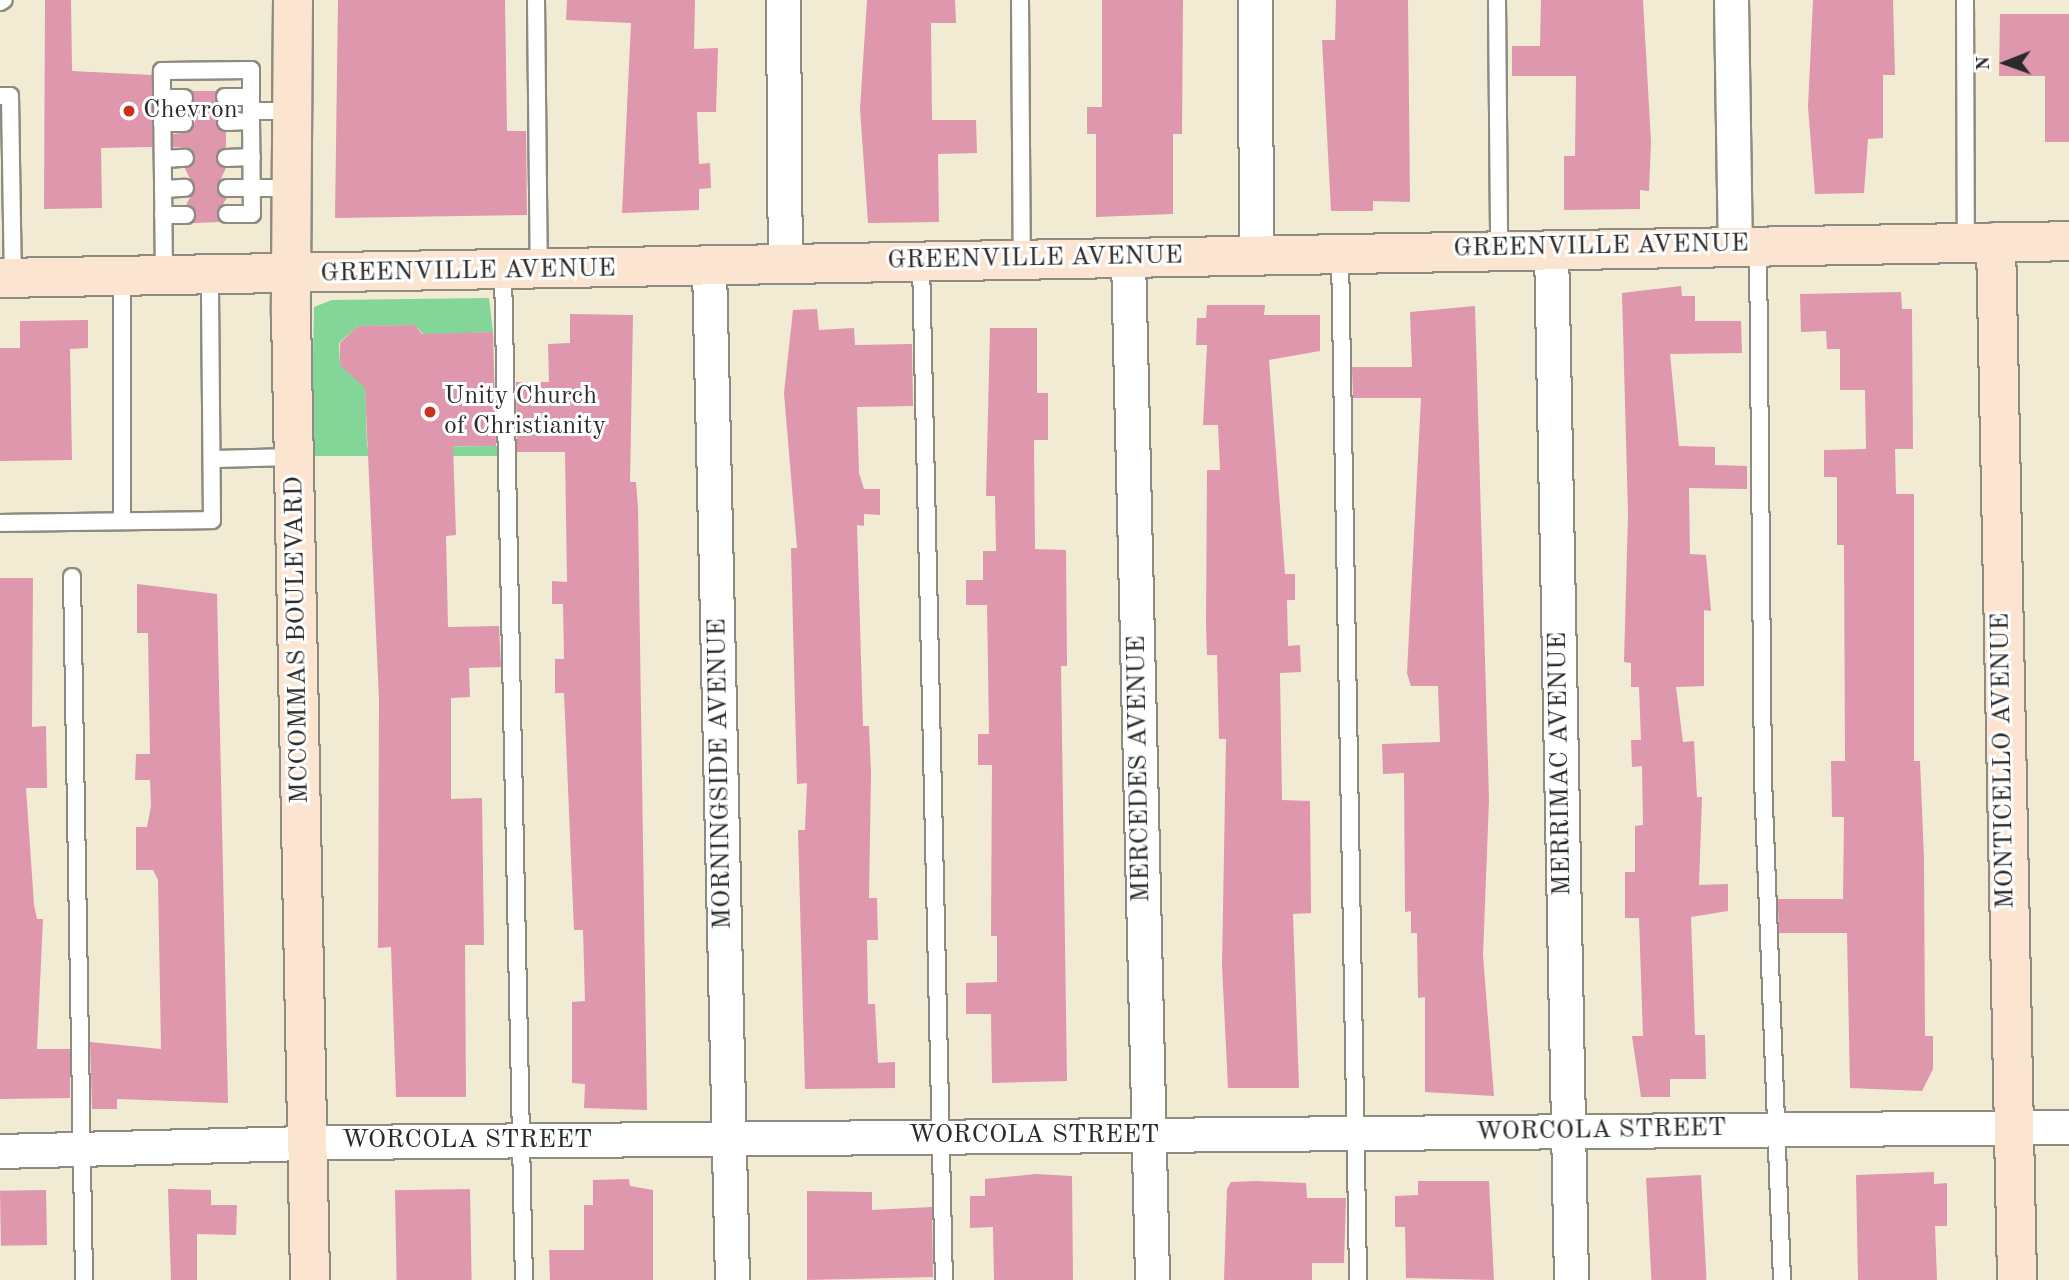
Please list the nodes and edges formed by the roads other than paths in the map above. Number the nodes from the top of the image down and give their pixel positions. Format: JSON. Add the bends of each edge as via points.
{"nodes":[{"id":1,"x":293,"y":0,"type":"edge"},
{"id":2,"x":536,"y":0,"type":"edge"},
{"id":3,"x":783,"y":0,"type":"edge"},
{"id":4,"x":1020,"y":0,"type":"edge"},
{"id":5,"x":1255,"y":0,"type":"edge"},
{"id":6,"x":1497,"y":0,"type":"edge"},
{"id":7,"x":1731,"y":0,"type":"edge"},
{"id":8,"x":1965,"y":0,"type":"edge"},
{"id":9,"x":0,"y":96,"type":"edge"},
{"id":10,"x":225,"y":97,"type":"dead end"},
{"id":11,"x":162,"y":98,"type":"junction"},
{"id":12,"x":184,"y":98,"type":"dead end"},
{"id":13,"x":251,"y":110,"type":"junction"},
{"id":14,"x":293,"y":111,"type":"junction"},
{"id":15,"x":226,"y":121,"type":"dead end"},
{"id":16,"x":162,"y":123,"type":"junction"},
{"id":17,"x":184,"y":123,"type":"dead end"},
{"id":18,"x":252,"y":157,"type":"junction"},
{"id":19,"x":185,"y":158,"type":"dead end"},
{"id":20,"x":226,"y":158,"type":"dead end"},
{"id":21,"x":163,"y":159,"type":"junction"},
{"id":22,"x":185,"y":188,"type":"dead end"},
{"id":23,"x":227,"y":188,"type":"dead end"},
{"id":24,"x":252,"y":188,"type":"junction"},
{"id":25,"x":294,"y":188,"type":"junction"},
{"id":26,"x":163,"y":189,"type":"junction"},
{"id":27,"x":227,"y":214,"type":"dead end"},
{"id":28,"x":163,"y":215,"type":"junction"},
{"id":29,"x":186,"y":215,"type":"dead end"},
{"id":30,"x":2069,"y":241,"type":"edge"},
{"id":31,"x":1981,"y":242,"type":"junction"},
{"id":32,"x":1747,"y":243,"type":"junction"},
{"id":33,"x":1551,"y":248,"type":"junction"},
{"id":34,"x":1499,"y":250,"type":"junction"},
{"id":35,"x":1340,"y":252,"type":"junction"},
{"id":36,"x":1256,"y":255,"type":"junction"},
{"id":37,"x":1128,"y":258,"type":"junction"},
{"id":38,"x":1023,"y":260,"type":"junction"},
{"id":39,"x":921,"y":262,"type":"junction"},
{"id":40,"x":785,"y":264,"type":"junction"},
{"id":41,"x":709,"y":267,"type":"junction"},
{"id":42,"x":521,"y":272,"type":"junction"},
{"id":43,"x":294,"y":275,"type":"junction"},
{"id":44,"x":164,"y":276,"type":"junction"},
{"id":45,"x":211,"y":276,"type":"junction"},
{"id":46,"x":122,"y":277,"type":"junction"},
{"id":47,"x":6,"y":278,"type":"edge"},
{"id":48,"x":295,"y":457,"type":"junction"},
{"id":49,"x":213,"y":459,"type":"junction"},
{"id":50,"x":122,"y":521,"type":"junction"},
{"id":51,"x":0,"y":523,"type":"edge"},
{"id":52,"x":72,"y":577,"type":"dead end"},
{"id":53,"x":2069,"y":1127,"type":"edge"},
{"id":54,"x":2014,"y":1128,"type":"junction"},
{"id":55,"x":1779,"y":1129,"type":"junction"},
{"id":56,"x":1569,"y":1133,"type":"junction"},
{"id":57,"x":1355,"y":1134,"type":"junction"},
{"id":58,"x":942,"y":1136,"type":"junction"},
{"id":59,"x":1149,"y":1136,"type":"junction"},
{"id":60,"x":730,"y":1139,"type":"junction"},
{"id":61,"x":521,"y":1140,"type":"junction"},
{"id":62,"x":307,"y":1143,"type":"junction"},
{"id":63,"x":81,"y":1149,"type":"junction"},
{"id":64,"x":0,"y":1151,"type":"edge"},
{"id":65,"x":84,"y":1280,"type":"edge"},
{"id":66,"x":310,"y":1280,"type":"edge"},
{"id":67,"x":524,"y":1280,"type":"edge"},
{"id":68,"x":732,"y":1280,"type":"edge"},
{"id":69,"x":944,"y":1280,"type":"edge"},
{"id":70,"x":1152,"y":1280,"type":"edge"},
{"id":71,"x":1358,"y":1280,"type":"edge"},
{"id":72,"x":1572,"y":1280,"type":"edge"},
{"id":73,"x":1782,"y":1280,"type":"edge"},
{"id":74,"x":2017,"y":1280,"type":"edge"}],
"edges":[{"from":1,"to":14,"type":"street","name":"MCCOMMAS BOULEVARD"},
{"from":2,"to":42,"type":"lane"},
{"from":3,"to":40,"type":"street"},
{"from":4,"to":38,"type":"lane"},
{"from":5,"to":36,"type":"street"},
{"from":6,"to":34,"type":"lane"},
{"from":7,"to":32,"type":"street"},
{"from":8,"to":31,"type":"lane"},
{"from":9,"to":47,"type":"lane","via":[[10,96]]},
{"from":10,"to":13,"type":"lane"},
{"from":11,"to":12,"type":"lane"},
{"from":11,"to":13,"type":"lane","via":[[162,71],[251,70]]},
{"from":11,"to":16,"type":"lane"},
{"from":13,"to":14,"type":"lane"},
{"from":13,"to":15,"type":"lane"},
{"from":13,"to":18,"type":"lane"},
{"from":14,"to":25,"type":"street","name":"MCCOMMAS BOULEVARD"},
{"from":16,"to":17,"type":"lane"},
{"from":16,"to":21,"type":"lane"},
{"from":18,"to":20,"type":"lane"},
{"from":18,"to":24,"type":"lane"},
{"from":19,"to":21,"type":"lane"},
{"from":21,"to":26,"type":"lane"},
{"from":22,"to":26,"type":"lane"},
{"from":23,"to":24,"type":"lane"},
{"from":24,"to":25,"type":"lane"},
{"from":24,"to":27,"type":"lane","via":[[252,214]]},
{"from":25,"to":43,"type":"street","name":"MCCOMMAS BOULEVARD"},
{"from":26,"to":28,"type":"lane"},
{"from":28,"to":29,"type":"lane"},
{"from":28,"to":44,"type":"lane"},
{"from":30,"to":31,"type":"street","name":"GREENVILLE AVENUE"},
{"from":31,"to":32,"type":"street","name":"GREENVILLE AVENUE"},
{"from":31,"to":54,"type":"street","name":"MONTICELLO AVENUE"},
{"from":32,"to":33,"type":"street","name":"GREENVILLE AVENUE"},
{"from":32,"to":55,"type":"lane"},
{"from":33,"to":34,"type":"street","name":"GREENVILLE AVENUE"},
{"from":33,"to":56,"type":"street","name":"MERRIMAC AVENUE"},
{"from":34,"to":35,"type":"street","name":"GREENVILLE AVENUE"},
{"from":35,"to":36,"type":"street","name":"GREENVILLE AVENUE"},
{"from":35,"to":57,"type":"lane"},
{"from":36,"to":37,"type":"street","name":"GREENVILLE AVENUE"},
{"from":37,"to":38,"type":"street","name":"GREENVILLE AVENUE"},
{"from":37,"to":59,"type":"street","name":"MERCEDES AVENUE"},
{"from":38,"to":39,"type":"street","name":"GREENVILLE AVENUE"},
{"from":39,"to":40,"type":"street","name":"GREENVILLE AVENUE"},
{"from":39,"to":58,"type":"lane"},
{"from":40,"to":41,"type":"street","name":"GREENVILLE AVENUE"},
{"from":41,"to":42,"type":"street","name":"GREENVILLE AVENUE"},
{"from":41,"to":60,"type":"street","name":"MORNINGSIDE AVENUE"},
{"from":42,"to":43,"type":"street","name":"GREENVILLE AVENUE"},
{"from":42,"to":61,"type":"lane"},
{"from":43,"to":45,"type":"street","name":"GREENVILLE AVENUE"},
{"from":43,"to":48,"type":"street","name":"MCCOMMAS BOULEVARD"},
{"from":44,"to":45,"type":"street","name":"GREENVILLE AVENUE"},
{"from":44,"to":46,"type":"street","name":"GREENVILLE AVENUE"},
{"from":45,"to":49,"type":"lane"},
{"from":46,"to":47,"type":"street","name":"GREENVILLE AVENUE"},
{"from":46,"to":50,"type":"lane"},
{"from":48,"to":49,"type":"lane"},
{"from":48,"to":62,"type":"street","name":"MCCOMMAS BOULEVARD"},
{"from":49,"to":50,"type":"lane","via":[[212,520]]},
{"from":50,"to":51,"type":"lane"},
{"from":52,"to":63,"type":"lane"},
{"from":53,"to":54,"type":"street","name":"WORCOLA STREET"},
{"from":54,"to":55,"type":"street","name":"WORCOLA STREET"},
{"from":54,"to":74,"type":"street","name":"MONTICELLO AVENUE"},
{"from":55,"to":56,"type":"street","name":"WORCOLA STREET"},
{"from":55,"to":73,"type":"lane"},
{"from":56,"to":57,"type":"street","name":"WORCOLA STREET"},
{"from":56,"to":72,"type":"street","name":"MERRIMAC AVENUE"},
{"from":57,"to":59,"type":"street","name":"WORCOLA STREET"},
{"from":57,"to":71,"type":"lane"},
{"from":58,"to":59,"type":"street","name":"WORCOLA STREET"},
{"from":58,"to":60,"type":"street","name":"WORCOLA STREET"},
{"from":58,"to":69,"type":"lane"},
{"from":59,"to":70,"type":"street","name":"MERCEDES AVENUE"},
{"from":60,"to":61,"type":"street","name":"WORCOLA STREET"},
{"from":60,"to":68,"type":"street","name":"MORNINGSIDE AVENUE"},
{"from":61,"to":62,"type":"street","name":"WORCOLA STREET"},
{"from":61,"to":67,"type":"lane"},
{"from":62,"to":63,"type":"street","name":"WORCOLA STREET"},
{"from":62,"to":66,"type":"street","name":"MCCOMMAS BOULEVARD"},
{"from":63,"to":64,"type":"street","name":"WORCOLA STREET"},
{"from":63,"to":65,"type":"lane"}]}
